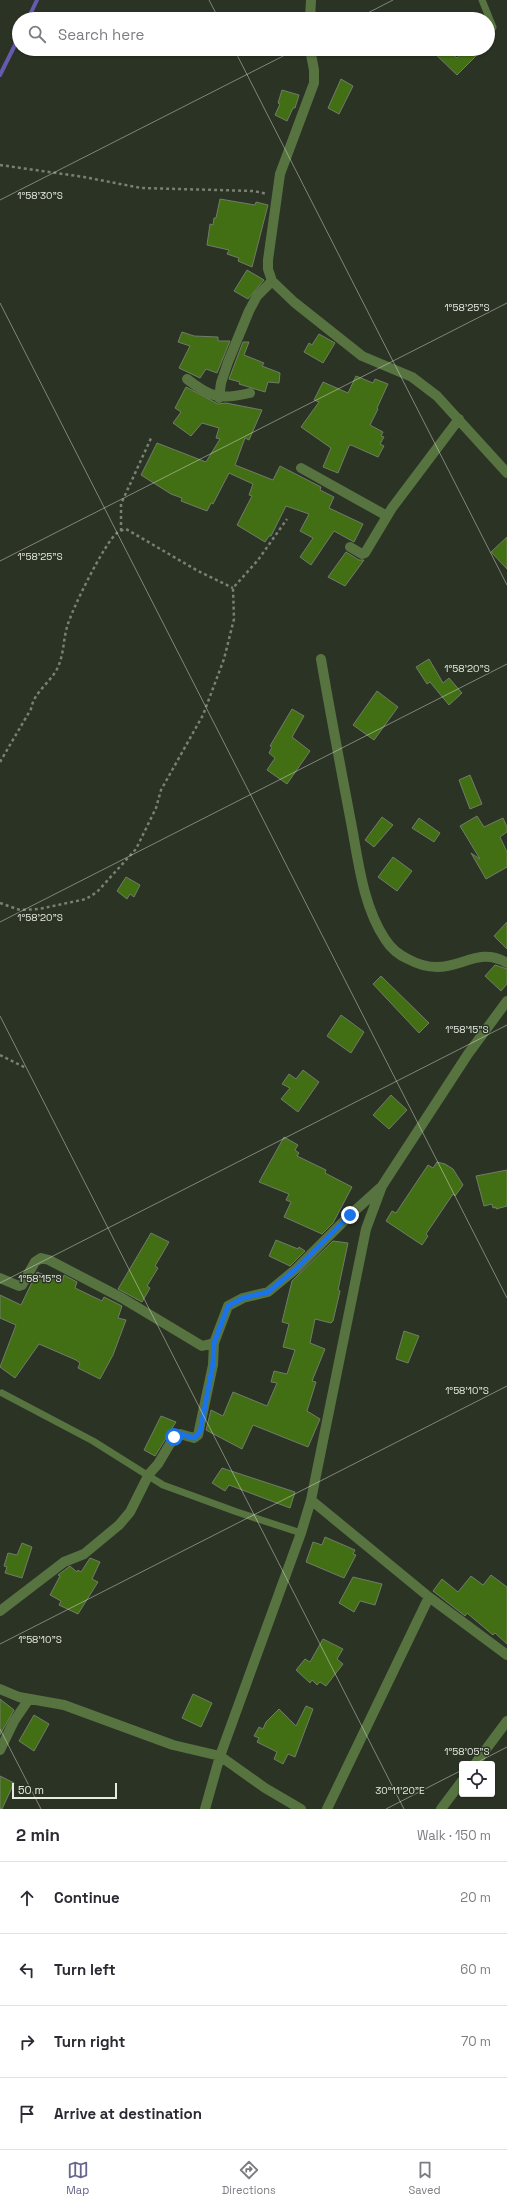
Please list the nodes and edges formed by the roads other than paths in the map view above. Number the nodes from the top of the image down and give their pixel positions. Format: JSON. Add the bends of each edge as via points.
{"nodes":[{"id":1,"x":311,"y":0,"type":"edge"},
{"id":2,"x":482,"y":0,"type":"edge"},
{"id":3,"x":310,"y":12,"type":"edge"},
{"id":4,"x":487,"y":12,"type":"edge"},
{"id":5,"x":311,"y":56,"type":"edge"},
{"id":6,"x":272,"y":280,"type":"junction"},
{"id":7,"x":186,"y":379,"type":"dead end"},
{"id":8,"x":250,"y":393,"type":"dead end"},
{"id":9,"x":219,"y":398,"type":"junction"},
{"id":10,"x":459,"y":419,"type":"junction"},
{"id":11,"x":301,"y":468,"type":"dead end"},
{"id":12,"x":507,"y":473,"type":"edge"},
{"id":13,"x":387,"y":516,"type":"junction"},
{"id":14,"x":350,"y":547,"type":"dead end"},
{"id":15,"x":321,"y":659,"type":"dead end"},
{"id":16,"x":507,"y":963,"type":"edge"},
{"id":17,"x":507,"y":1001,"type":"edge"},
{"id":18,"x":382,"y":1186,"type":"junction"},
{"id":19,"x":0,"y":1278,"type":"edge"},
{"id":20,"x":214,"y":1343,"type":"junction"},
{"id":21,"x":2,"y":1393,"type":"dead end"},
{"id":22,"x":149,"y":1474,"type":"junction"},
{"id":23,"x":311,"y":1500,"type":"junction"},
{"id":24,"x":301,"y":1533,"type":"junction"},
{"id":25,"x":429,"y":1597,"type":"junction"},
{"id":26,"x":0,"y":1611,"type":"edge"},
{"id":27,"x":507,"y":1655,"type":"edge"},
{"id":28,"x":0,"y":1689,"type":"edge"},
{"id":29,"x":29,"y":1699,"type":"junction"},
{"id":30,"x":507,"y":1721,"type":"edge"},
{"id":31,"x":0,"y":1750,"type":"edge"},
{"id":32,"x":220,"y":1756,"type":"junction"},
{"id":33,"x":477,"y":1761,"type":"edge"},
{"id":34,"x":459,"y":1785,"type":"edge"},
{"id":35,"x":205,"y":1809,"type":"edge"},
{"id":36,"x":301,"y":1809,"type":"edge"},
{"id":37,"x":327,"y":1809,"type":"edge"},
{"id":38,"x":441,"y":1809,"type":"edge"}],
"edges":[{"from":1,"to":3,"type":"street"},
{"from":2,"to":4,"type":"lane"},
{"from":5,"to":6,"type":"street","via":[[314,83],[280,174],[276,196],[268,260]]},
{"from":6,"to":9,"type":"street","via":[[257,296],[249,311],[228,362]]},
{"from":6,"to":10,"type":"street","via":[[294,302],[362,356],[412,377],[437,396]]},
{"from":7,"to":9,"type":"street","via":[[200,390]]},
{"from":8,"to":9,"type":"street"},
{"from":10,"to":12,"type":"street"},
{"from":10,"to":13,"type":"street"},
{"from":11,"to":13,"type":"street"},
{"from":13,"to":14,"type":"street","via":[[365,553],[362,554]]},
{"from":15,"to":16,"type":"street","via":[[359,871],[374,916],[385,939],[406,959],[423,966],[438,967],[480,956],[499,958]]},
{"from":17,"to":18,"type":"street","via":[[468,1054]]},
{"from":18,"to":20,"type":"street","via":[[296,1269],[268,1292],[243,1298],[228,1306]]},
{"from":18,"to":23,"type":"street","via":[[366,1229]]},
{"from":19,"to":20,"type":"street","via":[[22,1285],[35,1262],[42,1258],[49,1260],[122,1298],[202,1346]]},
{"from":20,"to":22,"type":"street","via":[[213,1364],[200,1432],[194,1438],[180,1434],[174,1437]]},
{"from":21,"to":22,"type":"lane"},
{"from":22,"to":24,"type":"lane","via":[[164,1485]]},
{"from":22,"to":26,"type":"street","via":[[130,1512],[119,1525],[84,1554],[64,1562]]},
{"from":23,"to":24,"type":"street"},
{"from":23,"to":25,"type":"street"},
{"from":24,"to":32,"type":"street"},
{"from":25,"to":27,"type":"street"},
{"from":25,"to":37,"type":"street"},
{"from":28,"to":29,"type":"street"},
{"from":29,"to":31,"type":"street","via":[[14,1721]]},
{"from":29,"to":32,"type":"street","via":[[64,1705],[173,1745]]},
{"from":30,"to":33,"type":"street"},
{"from":32,"to":35,"type":"street"},
{"from":32,"to":36,"type":"street","via":[[265,1788]]},
{"from":34,"to":38,"type":"street"}]}
